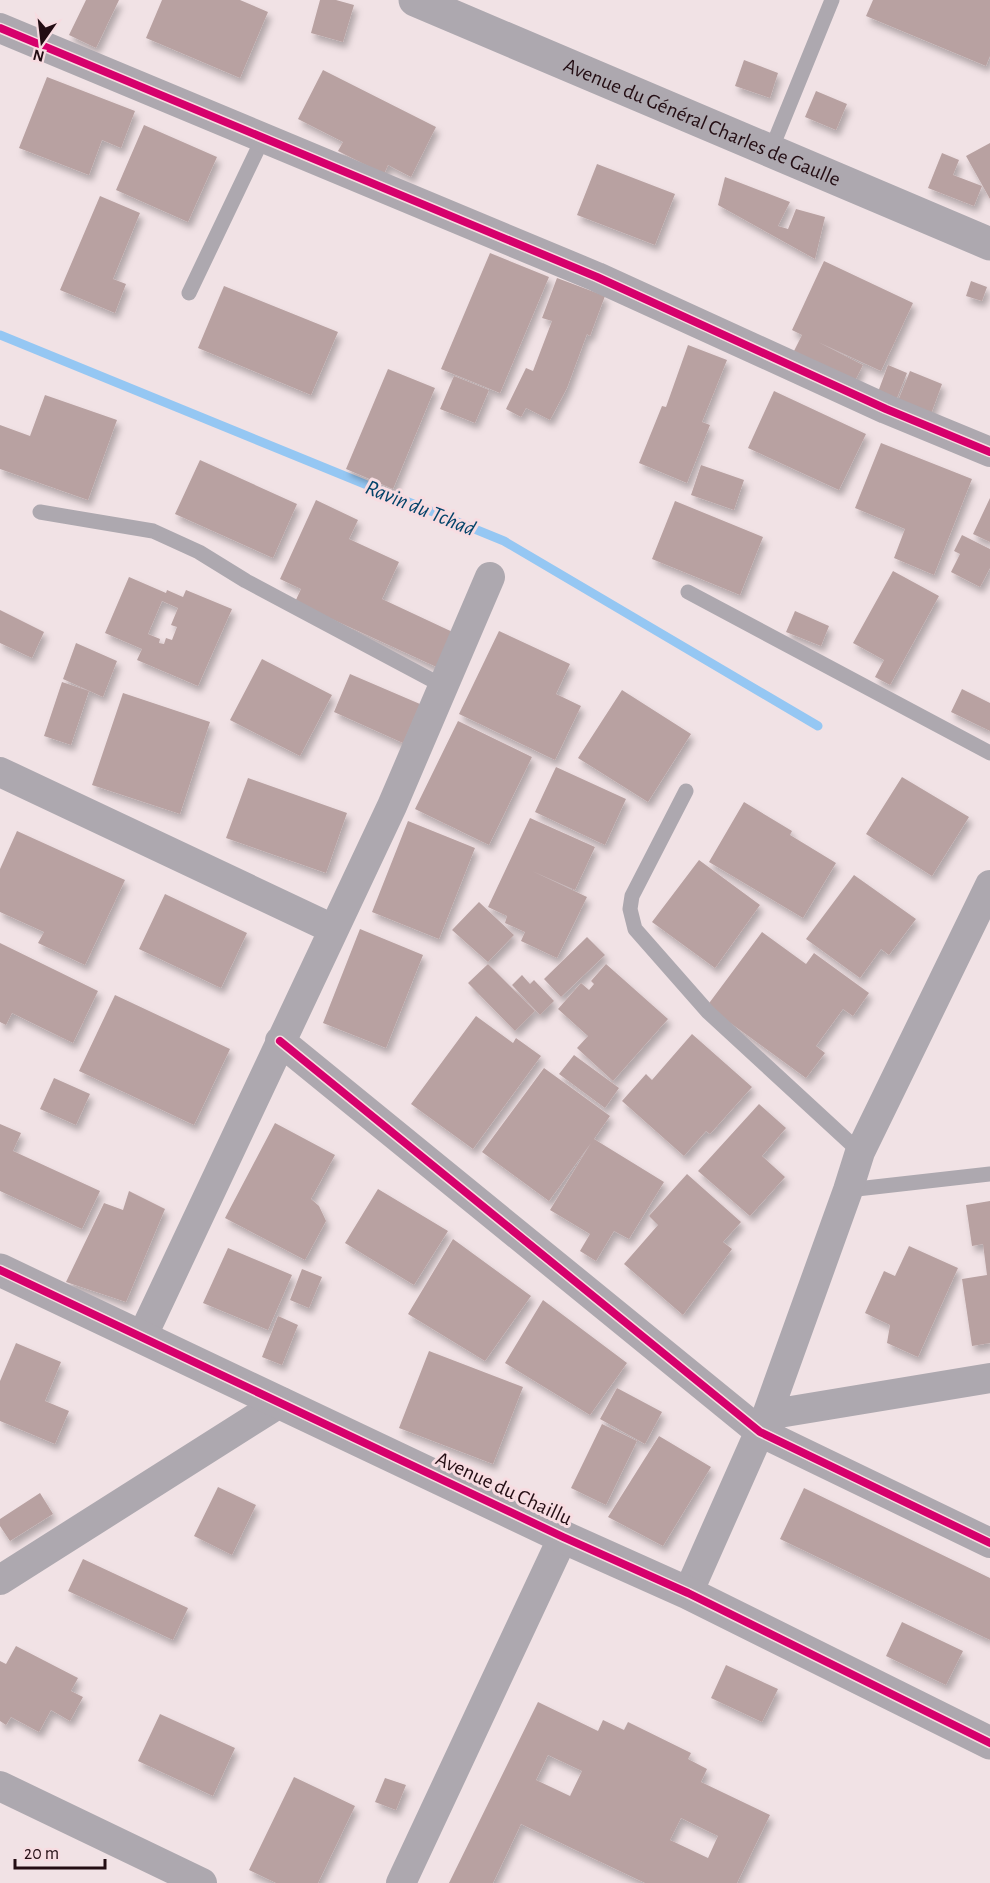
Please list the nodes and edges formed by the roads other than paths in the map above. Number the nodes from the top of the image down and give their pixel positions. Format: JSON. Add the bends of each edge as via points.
{"nodes":[{"id":1,"x":415,"y":0,"type":"edge"},
{"id":2,"x":832,"y":0,"type":"edge"},
{"id":3,"x":0,"y":28,"type":"edge"},
{"id":4,"x":263,"y":138,"type":"junction"},
{"id":5,"x":771,"y":150,"type":"junction"},
{"id":6,"x":990,"y":244,"type":"edge"},
{"id":7,"x":189,"y":293,"type":"dead end"},
{"id":8,"x":990,"y":452,"type":"edge"},
{"id":9,"x":40,"y":512,"type":"dead end"},
{"id":10,"x":490,"y":577,"type":"dead end"},
{"id":11,"x":688,"y":592,"type":"dead end"},
{"id":12,"x":443,"y":686,"type":"junction"},
{"id":13,"x":990,"y":753,"type":"edge"},
{"id":14,"x":0,"y":772,"type":"edge"},
{"id":15,"x":686,"y":790,"type":"dead end"},
{"id":16,"x":990,"y":885,"type":"edge"},
{"id":17,"x":333,"y":929,"type":"junction"},
{"id":18,"x":280,"y":1041,"type":"junction"},
{"id":19,"x":860,"y":1152,"type":"junction"},
{"id":20,"x":990,"y":1174,"type":"edge"},
{"id":21,"x":848,"y":1190,"type":"junction"},
{"id":22,"x":0,"y":1270,"type":"edge"},
{"id":23,"x":142,"y":1337,"type":"junction"},
{"id":24,"x":990,"y":1378,"type":"edge"},
{"id":25,"x":282,"y":1402,"type":"junction"},
{"id":26,"x":764,"y":1424,"type":"junction"},
{"id":27,"x":563,"y":1537,"type":"junction"},
{"id":28,"x":990,"y":1543,"type":"edge"},
{"id":29,"x":0,"y":1580,"type":"edge"},
{"id":30,"x":688,"y":1593,"type":"junction"},
{"id":31,"x":990,"y":1743,"type":"edge"},
{"id":32,"x":0,"y":1786,"type":"edge"},
{"id":33,"x":202,"y":1883,"type":"edge"},
{"id":34,"x":401,"y":1883,"type":"edge"}],
"edges":[{"from":1,"to":5,"type":"street","name":"Avenue du Général Charles de Gaulle"},
{"from":2,"to":5,"type":"lane"},
{"from":3,"to":4,"type":"street"},
{"from":4,"to":7,"type":"lane"},
{"from":4,"to":8,"type":"street","via":[[597,277],[886,409]]},
{"from":5,"to":6,"type":"street","name":"Avenue du Général Charles de Gaulle"},
{"from":9,"to":12,"type":"lane","via":[[153,531],[199,552],[246,582]]},
{"from":10,"to":12,"type":"street"},
{"from":11,"to":13,"type":"lane"},
{"from":12,"to":17,"type":"street","via":[[392,806]]},
{"from":14,"to":17,"type":"street"},
{"from":15,"to":19,"type":"lane","via":[[632,896],[630,909],[635,929],[708,1012]]},
{"from":16,"to":19,"type":"street"},
{"from":17,"to":18,"type":"street"},
{"from":18,"to":23,"type":"street"},
{"from":18,"to":26,"type":"street"},
{"from":19,"to":21,"type":"street"},
{"from":20,"to":21,"type":"lane"},
{"from":21,"to":26,"type":"street"},
{"from":22,"to":23,"type":"street","name":"Avenue du Chaillu"},
{"from":23,"to":25,"type":"street","name":"Avenue du Chaillu"},
{"from":24,"to":26,"type":"street"},
{"from":25,"to":27,"type":"street","name":"Avenue du Chaillu"},
{"from":25,"to":29,"type":"street"},
{"from":26,"to":28,"type":"street"},
{"from":26,"to":30,"type":"street"},
{"from":27,"to":30,"type":"street","name":"Avenue du Chaillu"},
{"from":27,"to":34,"type":"street"},
{"from":30,"to":31,"type":"street","name":"Avenue du Chaillu"},
{"from":32,"to":33,"type":"street"}]}
